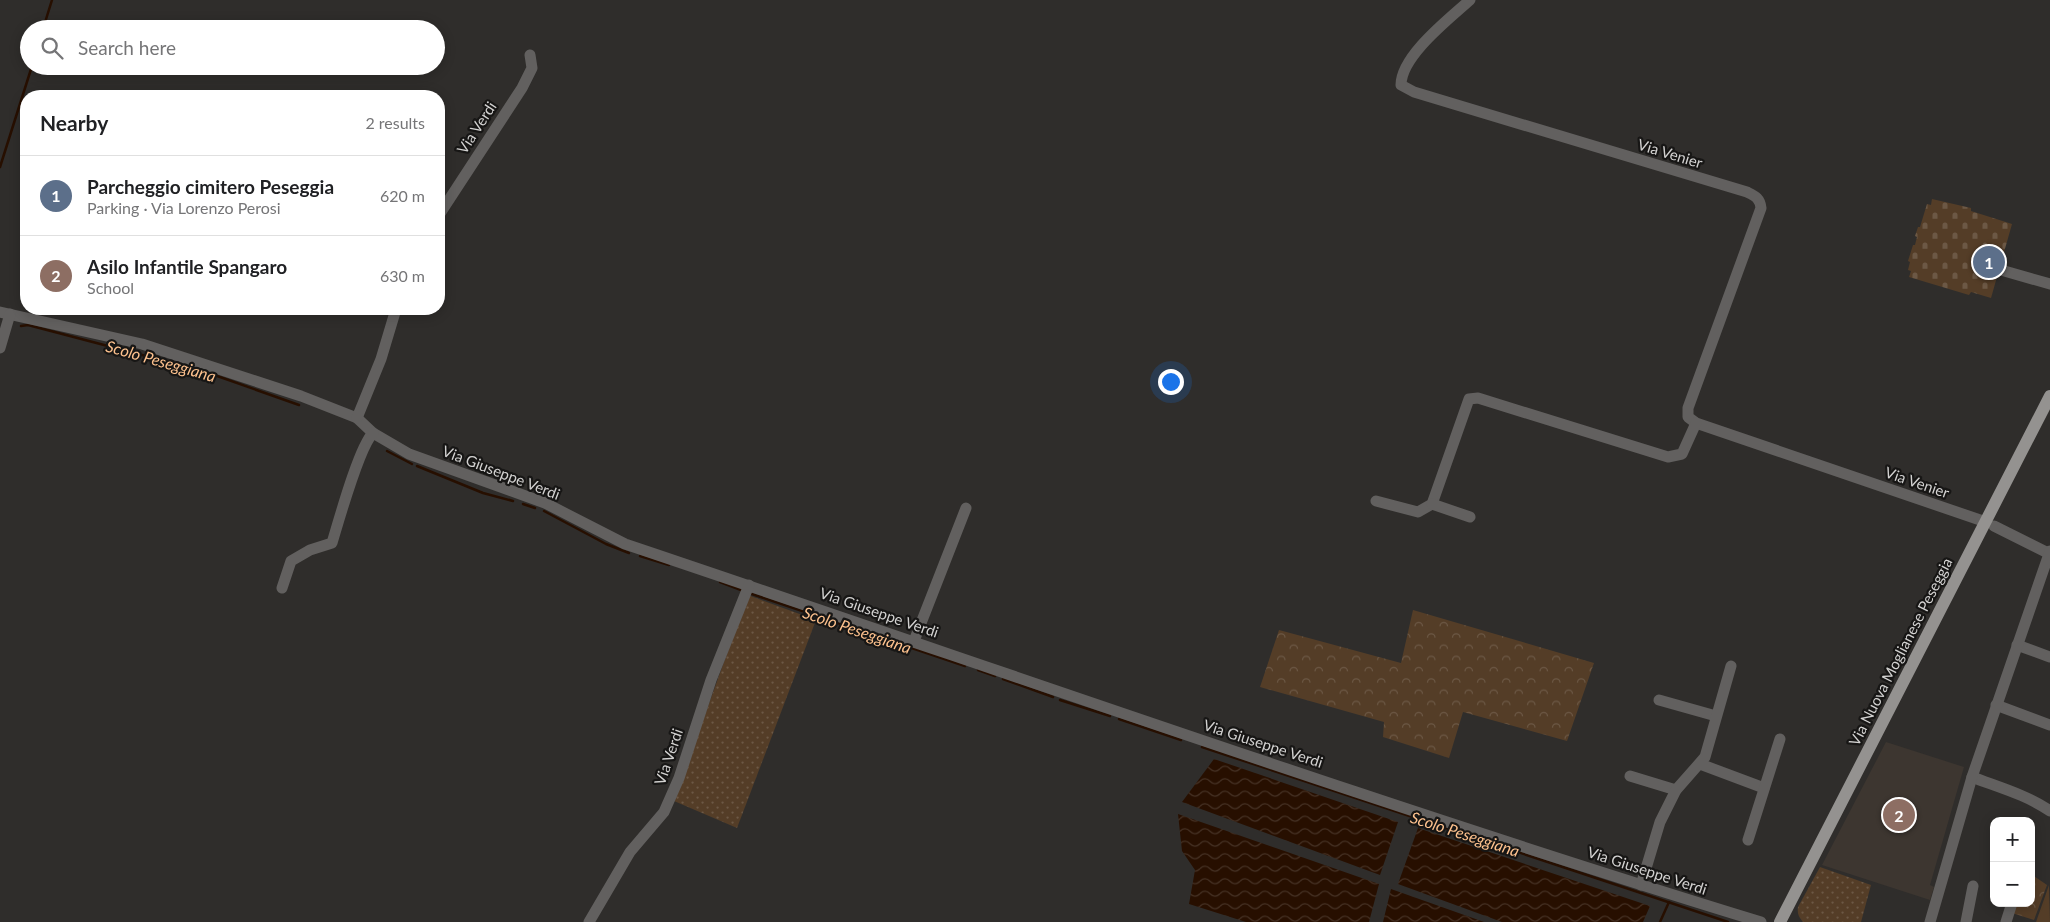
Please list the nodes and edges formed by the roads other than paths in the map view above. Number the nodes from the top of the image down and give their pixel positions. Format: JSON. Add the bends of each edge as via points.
{"nodes":[{"id":1,"x":1470,"y":0,"type":"edge"},
{"id":2,"x":530,"y":55,"type":"dead end"},
{"id":3,"x":445,"y":206,"type":"edge"},
{"id":4,"x":1987,"y":266,"type":"dead end"},
{"id":5,"x":2050,"y":284,"type":"edge"},
{"id":6,"x":5,"y":313,"type":"edge"},
{"id":7,"x":394,"y":315,"type":"edge"},
{"id":8,"x":0,"y":348,"type":"edge"},
{"id":9,"x":2050,"y":396,"type":"edge"},
{"id":10,"x":356,"y":418,"type":"junction"},
{"id":11,"x":1696,"y":423,"type":"junction"},
{"id":12,"x":373,"y":433,"type":"junction"},
{"id":13,"x":1376,"y":501,"type":"dead end"},
{"id":14,"x":1432,"y":504,"type":"junction"},
{"id":15,"x":966,"y":508,"type":"dead end"},
{"id":16,"x":1470,"y":517,"type":"dead end"},
{"id":17,"x":1990,"y":524,"type":"junction"},
{"id":18,"x":2049,"y":552,"type":"edge"},
{"id":19,"x":749,"y":585,"type":"junction"},
{"id":20,"x":282,"y":588,"type":"dead end"},
{"id":21,"x":914,"y":640,"type":"junction"},
{"id":22,"x":2017,"y":645,"type":"junction"},
{"id":23,"x":2050,"y":657,"type":"edge"},
{"id":24,"x":1731,"y":666,"type":"dead end"},
{"id":25,"x":1659,"y":700,"type":"dead end"},
{"id":26,"x":1996,"y":705,"type":"junction"},
{"id":27,"x":1716,"y":716,"type":"junction"},
{"id":28,"x":2050,"y":725,"type":"edge"},
{"id":29,"x":1780,"y":739,"type":"dead end"},
{"id":30,"x":1700,"y":764,"type":"junction"},
{"id":31,"x":1630,"y":776,"type":"dead end"},
{"id":32,"x":1972,"y":778,"type":"junction"},
{"id":33,"x":1764,"y":788,"type":"junction"},
{"id":34,"x":1676,"y":790,"type":"junction"},
{"id":35,"x":2050,"y":811,"type":"edge"},
{"id":36,"x":1748,"y":840,"type":"dead end"},
{"id":37,"x":1641,"y":885,"type":"junction"},
{"id":38,"x":1973,"y":886,"type":"dead end"},
{"id":39,"x":2011,"y":907,"type":"edge"},
{"id":40,"x":588,"y":922,"type":"edge"},
{"id":41,"x":1761,"y":922,"type":"edge"},
{"id":42,"x":1780,"y":922,"type":"edge"},
{"id":43,"x":1930,"y":922,"type":"edge"},
{"id":44,"x":1966,"y":922,"type":"edge"},
{"id":45,"x":2006,"y":922,"type":"edge"}],
"edges":[{"from":1,"to":11,"type":"street","name":"Via Venier","via":[[1417,51],[1401,76],[1401,85],[1414,92],[1747,192],[1760,201],[1761,208],[1688,408],[1688,417]]},
{"from":2,"to":3,"type":"street","name":"Via Verdi","via":[[532,68],[522,88]]},
{"from":4,"to":5,"type":"street"},
{"from":6,"to":8,"type":"street"},
{"from":6,"to":10,"type":"street","name":"Via Giuseppe Verdi","via":[[142,344]]},
{"from":7,"to":10,"type":"street","via":[[381,359]]},
{"from":9,"to":17,"type":"main road","name":"Via Nuova Moglianese Peseggia"},
{"from":10,"to":12,"type":"street","name":"Via Giuseppe Verdi"},
{"from":11,"to":14,"type":"street","via":[[1682,454],[1668,457],[1478,398],[1469,399]]},
{"from":11,"to":17,"type":"street","name":"Via Venier"},
{"from":12,"to":19,"type":"street","name":"Via Giuseppe Verdi","via":[[409,454],[545,503],[625,544]]},
{"from":12,"to":20,"type":"street","via":[[368,437],[356,468],[332,543],[310,550],[291,562]]},
{"from":13,"to":14,"type":"street","via":[[1418,512]]},
{"from":14,"to":16,"type":"street"},
{"from":15,"to":21,"type":"street"},
{"from":17,"to":18,"type":"street","name":"Via Venier"},
{"from":17,"to":42,"type":"main road","name":"Via Nuova Moglianese Peseggia"},
{"from":18,"to":22,"type":"street"},
{"from":19,"to":21,"type":"street","name":"Via Giuseppe Verdi"},
{"from":19,"to":40,"type":"street","name":"Via Verdi","via":[[710,680],[679,778],[664,812],[630,852]]},
{"from":21,"to":37,"type":"street","name":"Via Giuseppe Verdi","via":[[1208,742]]},
{"from":22,"to":23,"type":"street"},
{"from":22,"to":26,"type":"street"},
{"from":24,"to":27,"type":"street"},
{"from":25,"to":27,"type":"street"},
{"from":26,"to":28,"type":"street"},
{"from":26,"to":32,"type":"street"},
{"from":27,"to":30,"type":"street","via":[[1705,757]]},
{"from":29,"to":33,"type":"street"},
{"from":30,"to":33,"type":"street"},
{"from":30,"to":34,"type":"street"},
{"from":31,"to":34,"type":"street"},
{"from":32,"to":35,"type":"street"},
{"from":32,"to":43,"type":"street"},
{"from":33,"to":36,"type":"street"},
{"from":34,"to":37,"type":"street","via":[[1660,822]]},
{"from":37,"to":41,"type":"street","name":"Via Giuseppe Verdi"},
{"from":38,"to":44,"type":"street"},
{"from":39,"to":45,"type":"street"}]}
